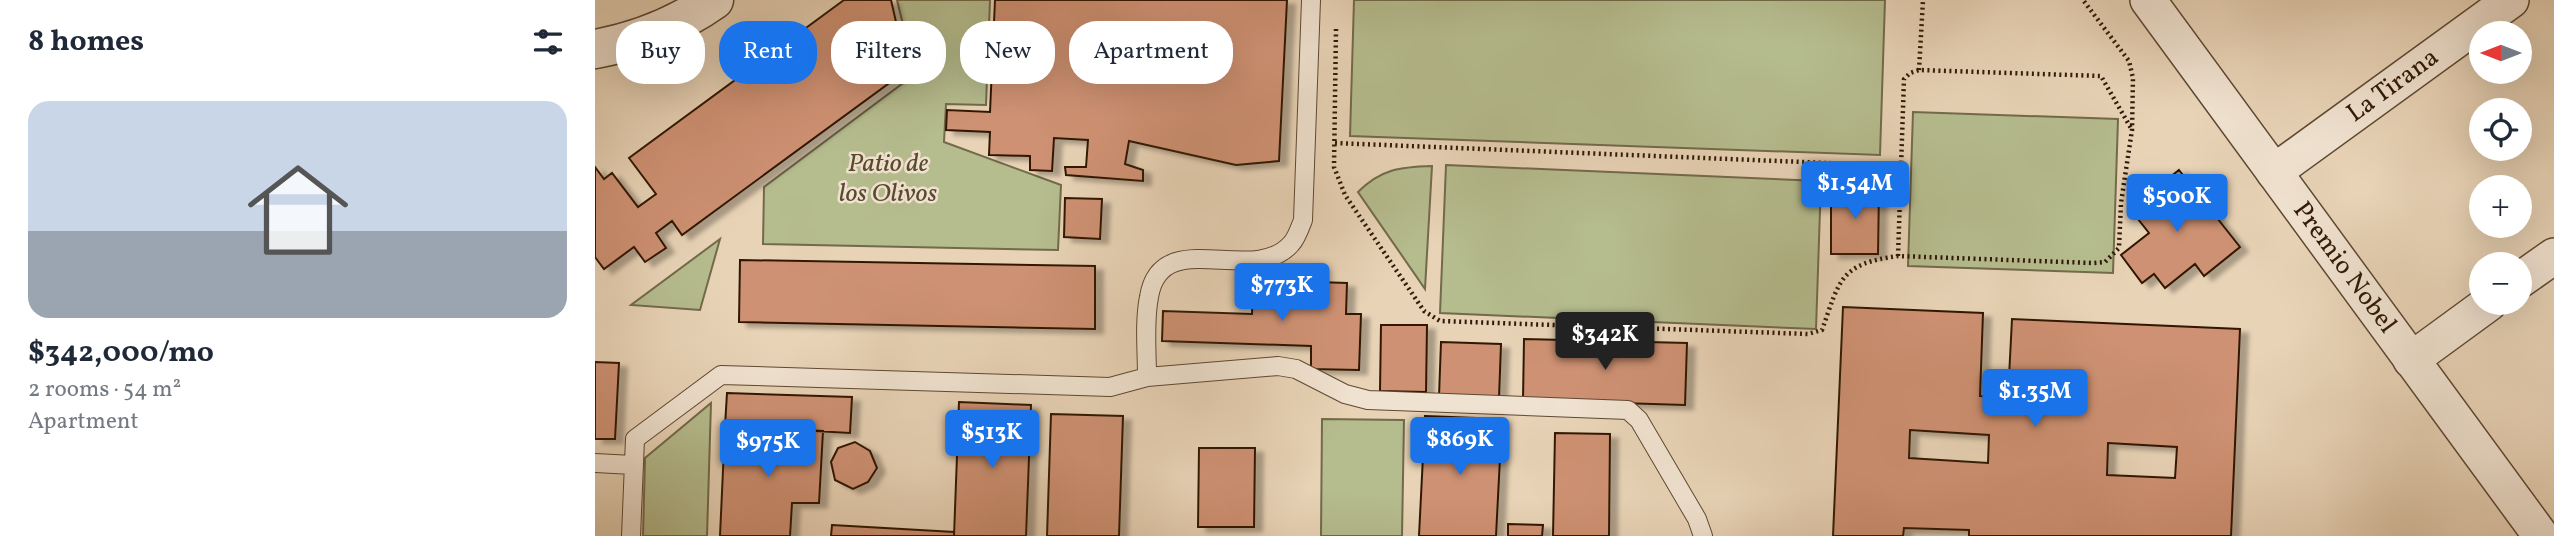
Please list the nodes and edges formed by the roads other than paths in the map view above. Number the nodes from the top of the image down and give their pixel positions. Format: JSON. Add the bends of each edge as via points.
{"nodes":[{"id":1,"x":713,"y":0,"type":"edge"},
{"id":2,"x":1311,"y":0,"type":"edge"},
{"id":3,"x":2148,"y":0,"type":"edge"},
{"id":4,"x":2511,"y":0,"type":"edge"},
{"id":5,"x":595,"y":49,"type":"edge"},
{"id":6,"x":2274,"y":172,"type":"junction"},
{"id":7,"x":2554,"y":256,"type":"edge"},
{"id":8,"x":2532,"y":272,"type":"edge"},
{"id":9,"x":2472,"y":315,"type":"edge"},
{"id":10,"x":2411,"y":359,"type":"junction"},
{"id":11,"x":1147,"y":377,"type":"junction"},
{"id":12,"x":595,"y":463,"type":"edge"},
{"id":13,"x":633,"y":465,"type":"junction"},
{"id":14,"x":2554,"y":531,"type":"edge"},
{"id":15,"x":631,"y":536,"type":"edge"},
{"id":16,"x":1703,"y":536,"type":"edge"},
{"id":17,"x":2541,"y":536,"type":"edge"},
{"id":18,"x":2547,"y":536,"type":"edge"}],
"edges":[{"from":1,"to":5,"type":"street","via":[[649,36]]},
{"from":2,"to":11,"type":"lane","via":[[1303,220],[1291,244],[1272,257],[1250,261],[1178,259],[1163,267],[1149,296]]},
{"from":3,"to":6,"type":"street","name":"Premio Nobel"},
{"from":4,"to":6,"type":"street","name":"La Tirana"},
{"from":6,"to":10,"type":"street","name":"Premio Nobel"},
{"from":7,"to":8,"type":"street"},
{"from":9,"to":10,"type":"street"},
{"from":10,"to":17,"type":"street","name":"Premio Nobel"},
{"from":11,"to":13,"type":"lane","via":[[1109,387],[721,375],[635,439]]},
{"from":11,"to":16,"type":"lane","via":[[1278,366],[1369,400],[1628,410],[1640,419]]},
{"from":12,"to":13,"type":"lane"},
{"from":13,"to":15,"type":"lane"},
{"from":14,"to":18,"type":"street"}]}
